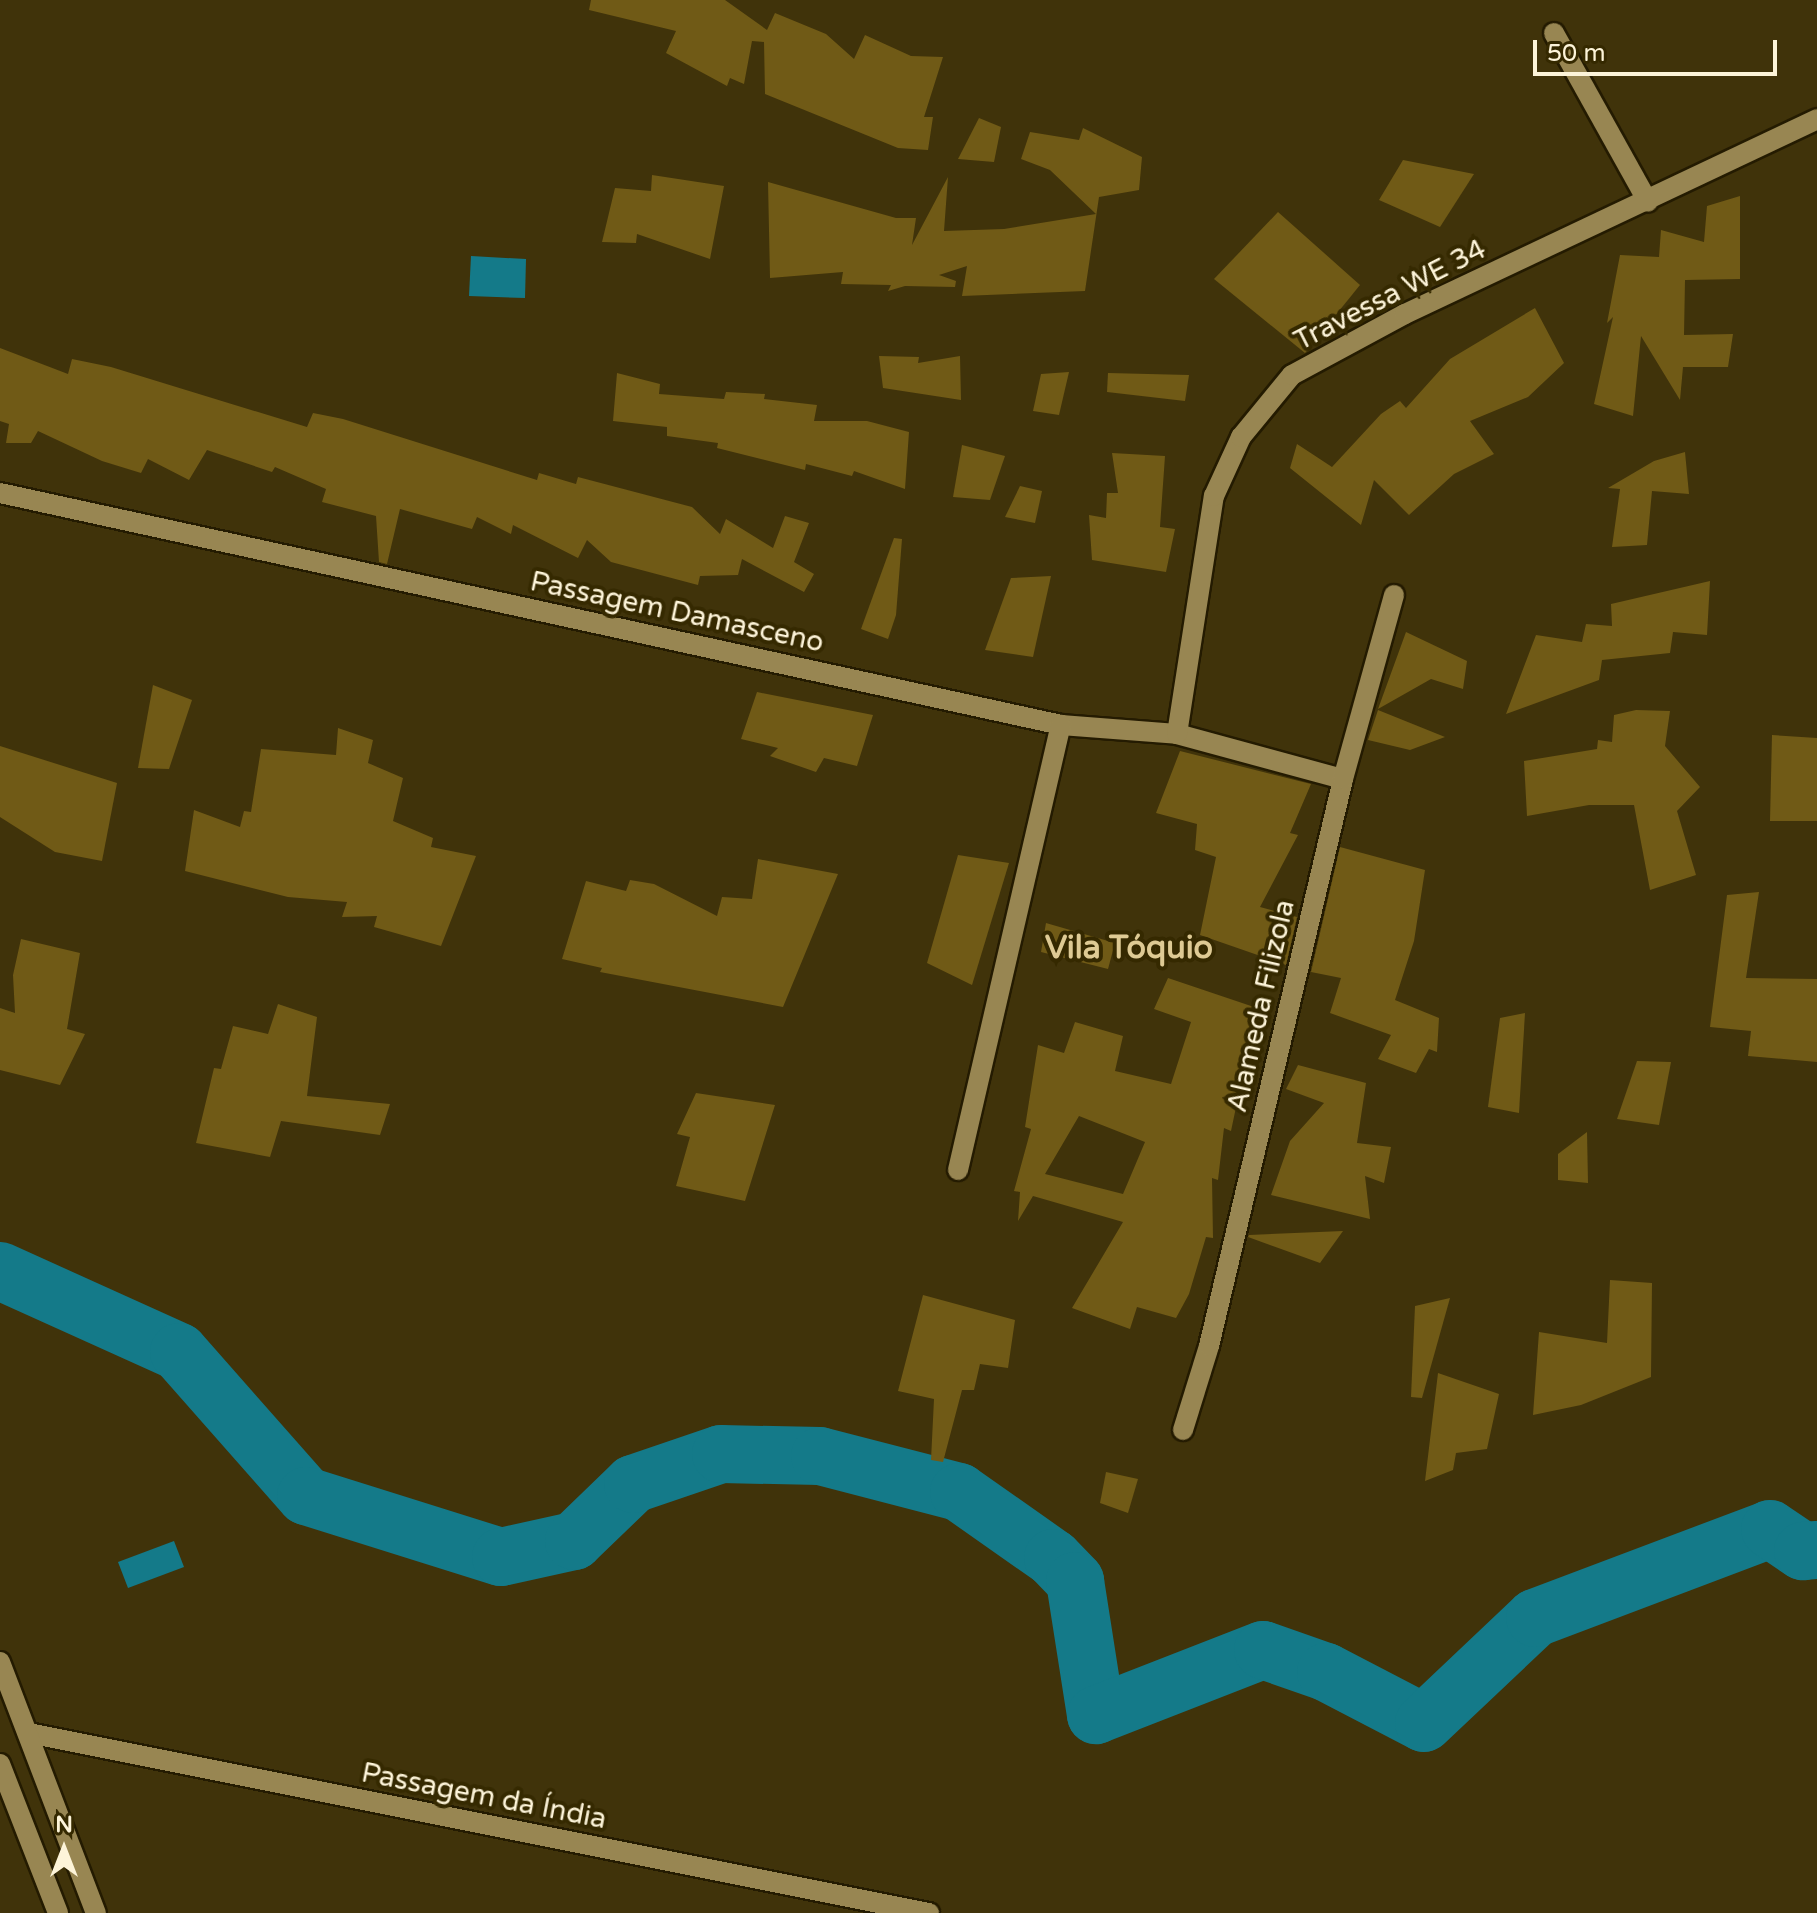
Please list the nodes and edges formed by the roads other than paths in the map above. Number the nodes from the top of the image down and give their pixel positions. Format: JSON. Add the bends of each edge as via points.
{"nodes":[{"id":1,"x":1554,"y":33,"type":"dead end"},
{"id":2,"x":1817,"y":119,"type":"edge"},
{"id":3,"x":1648,"y":202,"type":"junction"},
{"id":4,"x":0,"y":493,"type":"edge"},
{"id":5,"x":1394,"y":595,"type":"dead end"},
{"id":6,"x":1061,"y":725,"type":"junction"},
{"id":7,"x":1177,"y":734,"type":"junction"},
{"id":8,"x":1343,"y":779,"type":"junction"},
{"id":9,"x":958,"y":1170,"type":"dead end"},
{"id":10,"x":1183,"y":1430,"type":"dead end"},
{"id":11,"x":0,"y":1662,"type":"edge"},
{"id":12,"x":28,"y":1733,"type":"junction"},
{"id":13,"x":0,"y":1764,"type":"edge"},
{"id":14,"x":58,"y":1913,"type":"edge"},
{"id":15,"x":96,"y":1913,"type":"edge"},
{"id":16,"x":929,"y":1913,"type":"edge"}],
"edges":[{"from":1,"to":3,"type":"street"},
{"from":2,"to":3,"type":"street","name":"Travessa WE 34"},
{"from":3,"to":7,"type":"street","name":"Travessa WE 34","via":[[1405,314],[1292,375],[1241,437],[1214,496]]},
{"from":4,"to":6,"type":"street","name":"Passagem Damasceno"},
{"from":5,"to":8,"type":"street","name":"Alameda Filizola"},
{"from":6,"to":7,"type":"street","name":"Passagem Damasceno"},
{"from":6,"to":9,"type":"street"},
{"from":7,"to":8,"type":"street","name":"Passagem Damasceno"},
{"from":8,"to":10,"type":"street","name":"Alameda Filizola","via":[[1209,1346]]},
{"from":11,"to":12,"type":"street"},
{"from":12,"to":15,"type":"street"},
{"from":12,"to":16,"type":"street","name":"Passagem da Índia"},
{"from":13,"to":14,"type":"street"}]}
